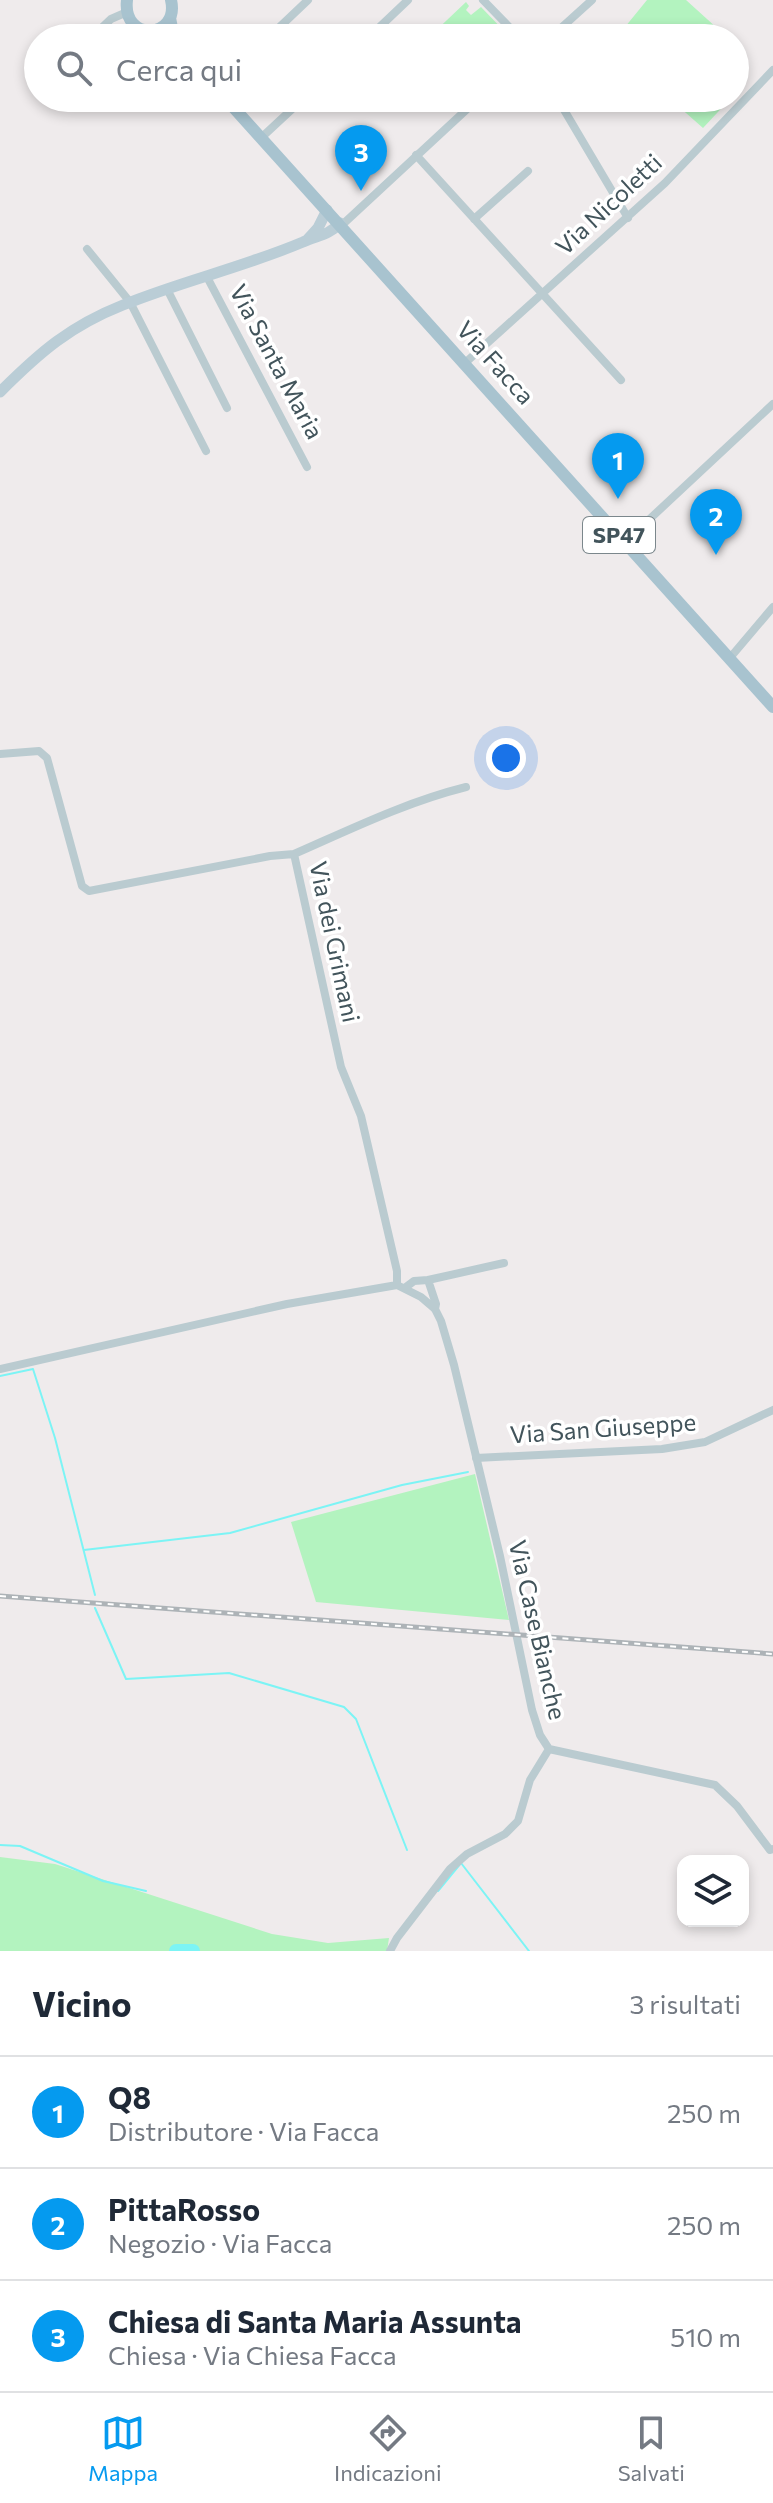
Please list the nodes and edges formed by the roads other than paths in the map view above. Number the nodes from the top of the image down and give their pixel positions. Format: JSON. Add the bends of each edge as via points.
{"nodes":[{"id":1,"x":171,"y":0,"type":"edge"},
{"id":2,"x":308,"y":0,"type":"edge"},
{"id":3,"x":408,"y":0,"type":"edge"},
{"id":4,"x":483,"y":0,"type":"edge"},
{"id":5,"x":592,"y":0,"type":"edge"},
{"id":6,"x":127,"y":3,"type":"edge"},
{"id":7,"x":170,"y":18,"type":"junction"},
{"id":8,"x":106,"y":24,"type":"edge"},
{"id":9,"x":134,"y":24,"type":"edge"},
{"id":10,"x":165,"y":24,"type":"edge"},
{"id":11,"x":171,"y":24,"type":"edge"},
{"id":12,"x":283,"y":24,"type":"edge"},
{"id":13,"x":383,"y":24,"type":"edge"},
{"id":14,"x":506,"y":24,"type":"edge"},
{"id":15,"x":565,"y":24,"type":"edge"},
{"id":16,"x":773,"y":70,"type":"edge"},
{"id":17,"x":749,"y":94,"type":"edge"},
{"id":18,"x":238,"y":112,"type":"edge"},
{"id":19,"x":289,"y":112,"type":"edge"},
{"id":20,"x":464,"y":112,"type":"edge"},
{"id":21,"x":565,"y":112,"type":"edge"},
{"id":22,"x":732,"y":112,"type":"edge"},
{"id":23,"x":262,"y":137,"type":"junction"},
{"id":24,"x":416,"y":155,"type":"junction"},
{"id":25,"x":528,"y":171,"type":"dead end"},
{"id":26,"x":327,"y":210,"type":"junction"},
{"id":27,"x":628,"y":218,"type":"junction"},
{"id":28,"x":474,"y":219,"type":"junction"},
{"id":29,"x":341,"y":224,"type":"junction"},
{"id":30,"x":308,"y":239,"type":"junction"},
{"id":31,"x":87,"y":249,"type":"dead end"},
{"id":32,"x":207,"y":277,"type":"junction"},
{"id":33,"x":167,"y":289,"type":"junction"},
{"id":34,"x":543,"y":293,"type":"junction"},
{"id":35,"x":130,"y":302,"type":"junction"},
{"id":36,"x":465,"y":363,"type":"junction"},
{"id":37,"x":621,"y":380,"type":"dead end"},
{"id":38,"x":0,"y":392,"type":"edge"},
{"id":39,"x":773,"y":404,"type":"edge"},
{"id":40,"x":227,"y":408,"type":"dead end"},
{"id":41,"x":206,"y":451,"type":"dead end"},
{"id":42,"x":307,"y":467,"type":"dead end"},
{"id":43,"x":625,"y":542,"type":"junction"},
{"id":44,"x":773,"y":607,"type":"edge"},
{"id":45,"x":729,"y":659,"type":"junction"},
{"id":46,"x":773,"y":707,"type":"edge"},
{"id":47,"x":0,"y":754,"type":"edge"},
{"id":48,"x":466,"y":787,"type":"dead end"},
{"id":49,"x":294,"y":854,"type":"junction"},
{"id":50,"x":504,"y":1263,"type":"dead end"},
{"id":51,"x":428,"y":1280,"type":"junction"},
{"id":52,"x":401,"y":1286,"type":"junction"},
{"id":53,"x":435,"y":1309,"type":"junction"},
{"id":54,"x":0,"y":1369,"type":"edge"},
{"id":55,"x":773,"y":1410,"type":"edge"},
{"id":56,"x":476,"y":1458,"type":"junction"},
{"id":57,"x":549,"y":1749,"type":"junction"},
{"id":58,"x":773,"y":1849,"type":"edge"},
{"id":59,"x":390,"y":1951,"type":"edge"}],
"edges":[{"from":1,"to":7,"type":"main road"},
{"from":2,"to":12,"type":"street"},
{"from":3,"to":13,"type":"street"},
{"from":4,"to":14,"type":"street"},
{"from":5,"to":15,"type":"street"},
{"from":6,"to":8,"type":"street"},
{"from":6,"to":9,"type":"main road"},
{"from":7,"to":10,"type":"main road"},
{"from":7,"to":11,"type":"main road"},
{"from":16,"to":17,"type":"street","name":"Via Nicoletti"},
{"from":18,"to":23,"type":"main road","name":"Via Facca","number":"SP47"},
{"from":19,"to":23,"type":"street"},
{"from":20,"to":24,"type":"street"},
{"from":21,"to":27,"type":"street"},
{"from":22,"to":27,"type":"street","name":"Via Nicoletti"},
{"from":23,"to":26,"type":"main road","name":"Via Facca","number":"SP47"},
{"from":24,"to":28,"type":"street"},
{"from":24,"to":29,"type":"street"},
{"from":25,"to":28,"type":"street"},
{"from":26,"to":29,"type":"main road","name":"Via Facca","number":"SP47"},
{"from":26,"to":30,"type":"main road"},
{"from":27,"to":34,"type":"street","name":"Via Nicoletti"},
{"from":28,"to":34,"type":"street"},
{"from":29,"to":30,"type":"main road","name":"Via Santa Maria"},
{"from":29,"to":36,"type":"main road","name":"Via Facca","number":"SP47"},
{"from":30,"to":32,"type":"main road","name":"Via Santa Maria"},
{"from":31,"to":35,"type":"street"},
{"from":32,"to":33,"type":"main road","name":"Via Santa Maria"},
{"from":32,"to":42,"type":"street","name":"Via Santa Maria"},
{"from":33,"to":35,"type":"main road","name":"Via Santa Maria"},
{"from":33,"to":40,"type":"street"},
{"from":34,"to":36,"type":"street","name":"Via Nicoletti"},
{"from":34,"to":37,"type":"street"},
{"from":35,"to":38,"type":"main road","name":"Via Santa Maria","via":[[41,351]]},
{"from":35,"to":41,"type":"street"},
{"from":36,"to":43,"type":"main road","name":"Via Facca","number":"SP47"},
{"from":39,"to":43,"type":"street"},
{"from":43,"to":45,"type":"main road","name":"Via Facca","number":"SP47"},
{"from":44,"to":45,"type":"street"},
{"from":45,"to":46,"type":"main road","name":"Via Facca","number":"SP47"},
{"from":47,"to":49,"type":"street","name":"Via dei Grimani","via":[[39,751],[47,758],[82,886],[89,891]]},
{"from":48,"to":49,"type":"street","via":[[375,818]]},
{"from":49,"to":52,"type":"street","name":"Via dei Grimani","via":[[341,1067],[361,1116]]},
{"from":50,"to":51,"type":"street"},
{"from":51,"to":52,"type":"street"},
{"from":51,"to":53,"type":"street","name":"Via Case Bianche"},
{"from":52,"to":53,"type":"street"},
{"from":52,"to":54,"type":"street","via":[[287,1304]]},
{"from":53,"to":56,"type":"street","name":"Via Case Bianche"},
{"from":55,"to":56,"type":"street","name":"Via San Giuseppe","via":[[705,1442],[676,1447]]},
{"from":56,"to":57,"type":"street","name":"Via Case Bianche","via":[[532,1710]]},
{"from":57,"to":58,"type":"street","via":[[715,1785]]},
{"from":57,"to":59,"type":"street","name":"Via Case Bianche","via":[[530,1780],[518,1821],[450,1869]]}]}
